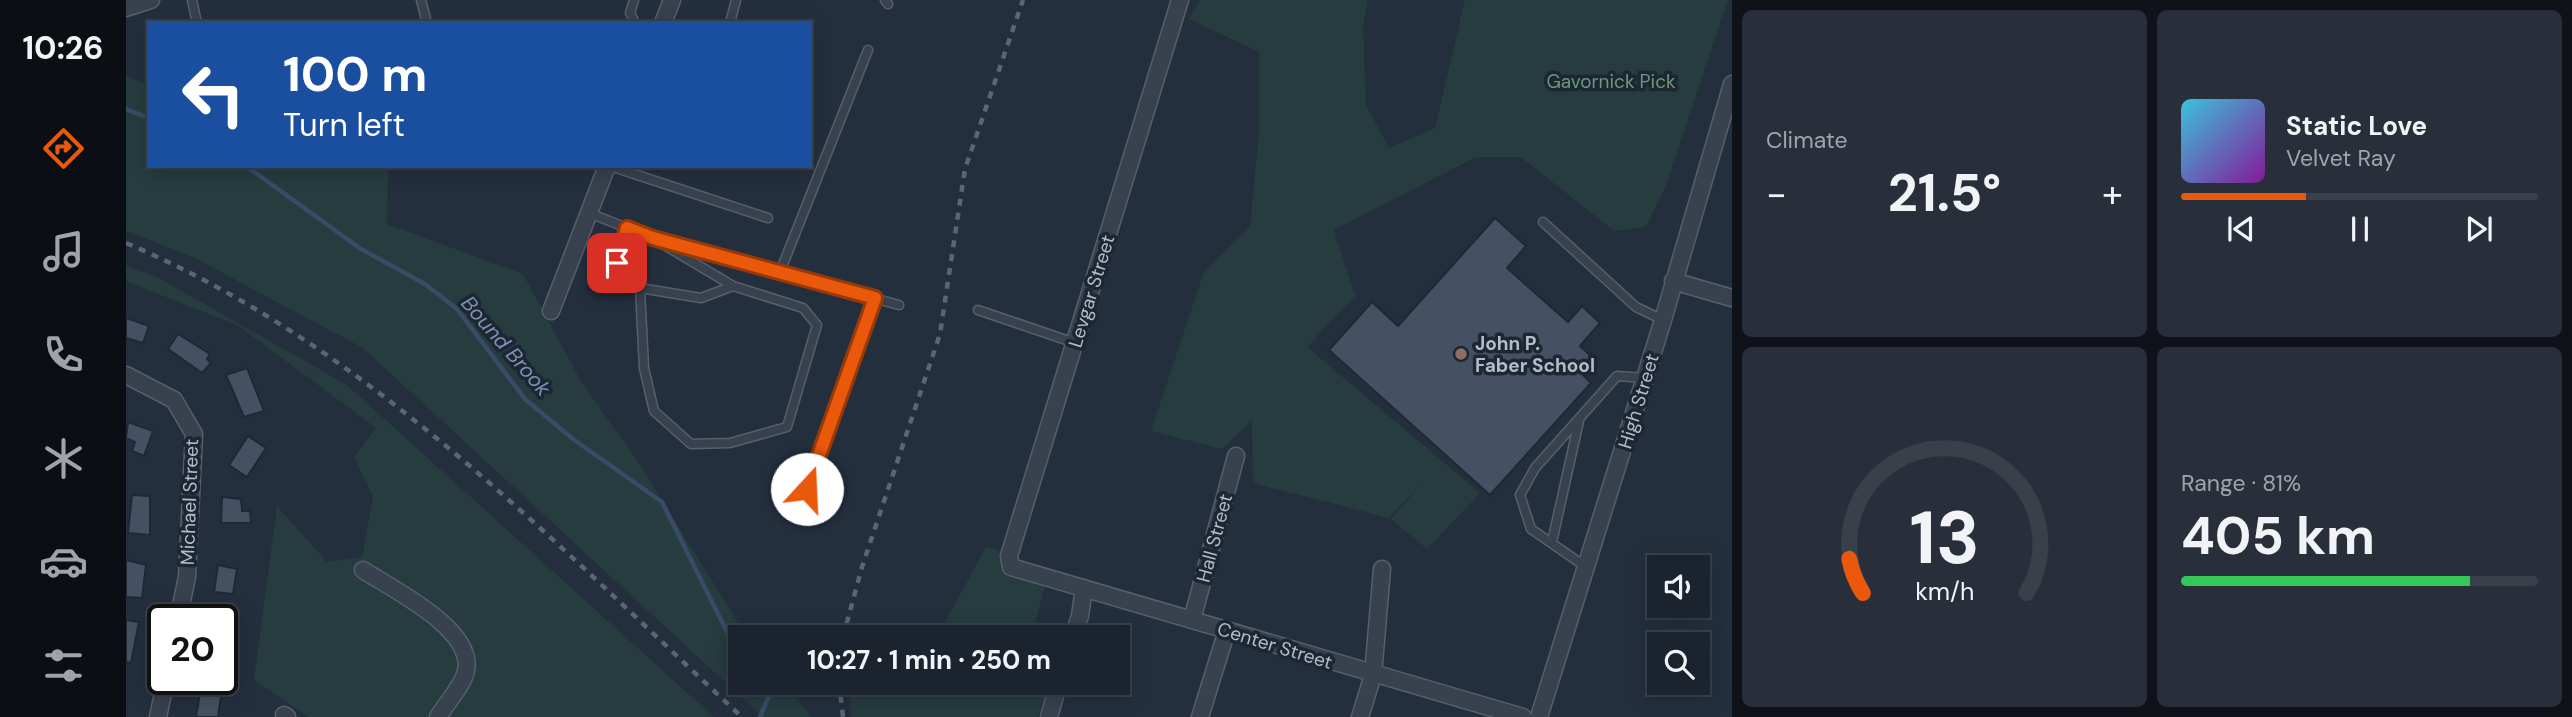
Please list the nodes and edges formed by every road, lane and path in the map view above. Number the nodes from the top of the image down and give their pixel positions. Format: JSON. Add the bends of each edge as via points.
{"nodes":[{"id":1,"x":151,"y":0,"type":"edge"},
{"id":2,"x":192,"y":0,"type":"edge"},
{"id":3,"x":421,"y":0,"type":"edge"},
{"id":4,"x":634,"y":0,"type":"edge"},
{"id":5,"x":672,"y":0,"type":"edge"},
{"id":6,"x":736,"y":0,"type":"edge"},
{"id":7,"x":1180,"y":0,"type":"edge"},
{"id":8,"x":126,"y":8,"type":"edge"},
{"id":9,"x":197,"y":21,"type":"edge"},
{"id":10,"x":426,"y":21,"type":"edge"},
{"id":11,"x":634,"y":21,"type":"edge"},
{"id":12,"x":664,"y":21,"type":"edge"},
{"id":13,"x":731,"y":21,"type":"edge"},
{"id":14,"x":868,"y":50,"type":"dead end"},
{"id":15,"x":1732,"y":84,"type":"edge"},
{"id":16,"x":608,"y":168,"type":"edge"},
{"id":17,"x":615,"y":168,"type":"edge"},
{"id":18,"x":589,"y":213,"type":"junction"},
{"id":19,"x":768,"y":218,"type":"dead end"},
{"id":20,"x":1543,"y":222,"type":"dead end"},
{"id":21,"x":627,"y":228,"type":"junction"},
{"id":22,"x":653,"y":238,"type":"junction"},
{"id":23,"x":780,"y":272,"type":"junction"},
{"id":24,"x":1674,"y":281,"type":"junction"},
{"id":25,"x":733,"y":286,"type":"junction"},
{"id":26,"x":640,"y":288,"type":"junction"},
{"id":27,"x":875,"y":298,"type":"junction"},
{"id":28,"x":1732,"y":298,"type":"edge"},
{"id":29,"x":899,"y":305,"type":"dead end"},
{"id":30,"x":978,"y":310,"type":"dead end"},
{"id":31,"x":551,"y":311,"type":"dead end"},
{"id":32,"x":1663,"y":320,"type":"junction"},
{"id":33,"x":1075,"y":343,"type":"junction"},
{"id":34,"x":126,"y":374,"type":"edge"},
{"id":35,"x":1645,"y":378,"type":"junction"},
{"id":36,"x":1580,"y":418,"type":"junction"},
{"id":37,"x":1236,"y":456,"type":"dead end"},
{"id":38,"x":799,"y":513,"type":"dead end"},
{"id":39,"x":1552,"y":542,"type":"junction"},
{"id":40,"x":1586,"y":567,"type":"junction"},
{"id":41,"x":1382,"y":569,"type":"dead end"},
{"id":42,"x":363,"y":570,"type":"dead end"},
{"id":43,"x":1027,"y":572,"type":"joint"},
{"id":44,"x":1084,"y":588,"type":"junction"},
{"id":45,"x":181,"y":604,"type":"edge"},
{"id":46,"x":1192,"y":620,"type":"junction"},
{"id":47,"x":1077,"y":625,"type":"edge"},
{"id":48,"x":1227,"y":630,"type":"junction"},
{"id":49,"x":1373,"y":675,"type":"junction"},
{"id":50,"x":163,"y":695,"type":"edge"},
{"id":51,"x":1055,"y":695,"type":"edge"},
{"id":52,"x":158,"y":717,"type":"edge"},
{"id":53,"x":438,"y":717,"type":"edge"},
{"id":54,"x":1049,"y":717,"type":"edge"},
{"id":55,"x":1200,"y":717,"type":"edge"},
{"id":56,"x":1360,"y":717,"type":"edge"},
{"id":57,"x":1521,"y":717,"type":"edge"},
{"id":58,"x":1539,"y":717,"type":"edge"}],
"edges":[{"from":1,"to":8,"type":"street"},
{"from":2,"to":9,"type":"lane"},
{"from":3,"to":10,"type":"lane"},
{"from":4,"to":11,"type":"lane","via":[[630,13]]},
{"from":5,"to":12,"type":"street"},
{"from":6,"to":13,"type":"lane"},
{"from":7,"to":33,"type":"street","name":"Levgar Street"},
{"from":14,"to":23,"type":"lane"},
{"from":15,"to":24,"type":"street","name":"High Street"},
{"from":16,"to":18,"type":"street"},
{"from":17,"to":19,"type":"lane"},
{"from":18,"to":21,"type":"lane"},
{"from":18,"to":31,"type":"street"},
{"from":20,"to":32,"type":"lane","via":[[1636,307]]},
{"from":21,"to":22,"type":"lane"},
{"from":21,"to":26,"type":"lane","via":[[617,263]]},
{"from":22,"to":23,"type":"lane"},
{"from":22,"to":25,"type":"lane"},
{"from":23,"to":27,"type":"lane"},
{"from":24,"to":28,"type":"street"},
{"from":24,"to":32,"type":"street","name":"High Street"},
{"from":25,"to":26,"type":"lane","via":[[701,298]]},
{"from":25,"to":26,"type":"lane","via":[[803,307],[817,325],[787,428],[730,443],[691,444],[654,411],[644,368]]},
{"from":27,"to":29,"type":"lane"},
{"from":27,"to":38,"type":"lane"},
{"from":30,"to":33,"type":"lane"},
{"from":32,"to":35,"type":"street","name":"High Street"},
{"from":33,"to":43,"type":"street","name":"Levgar Street","via":[[1009,556],[1011,566]]},
{"from":34,"to":45,"type":"street","name":"Michael Street","via":[[174,400],[194,434],[187,577]]},
{"from":35,"to":36,"type":"lane","via":[[1617,376]]},
{"from":35,"to":40,"type":"street","name":"High Street"},
{"from":36,"to":39,"type":"lane"},
{"from":36,"to":39,"type":"lane","via":[[1535,468],[1520,495],[1531,528]]},
{"from":37,"to":46,"type":"street","name":"Hall Street"},
{"from":39,"to":40,"type":"lane"},
{"from":40,"to":58,"type":"street","name":"High Street"},
{"from":41,"to":49,"type":"street"},
{"from":42,"to":53,"type":"street","via":[[439,618],[465,649],[466,671]]},
{"from":43,"to":44,"type":"street","name":"Center Street"},
{"from":44,"to":46,"type":"street","name":"Center Street"},
{"from":44,"to":47,"type":"street"},
{"from":46,"to":48,"type":"street","name":"Center Street"},
{"from":48,"to":49,"type":"street","name":"Center Street"},
{"from":48,"to":55,"type":"street"},
{"from":49,"to":56,"type":"street"},
{"from":49,"to":57,"type":"street","name":"Center Street"},
{"from":50,"to":52,"type":"street"},
{"from":51,"to":54,"type":"street"}]}
